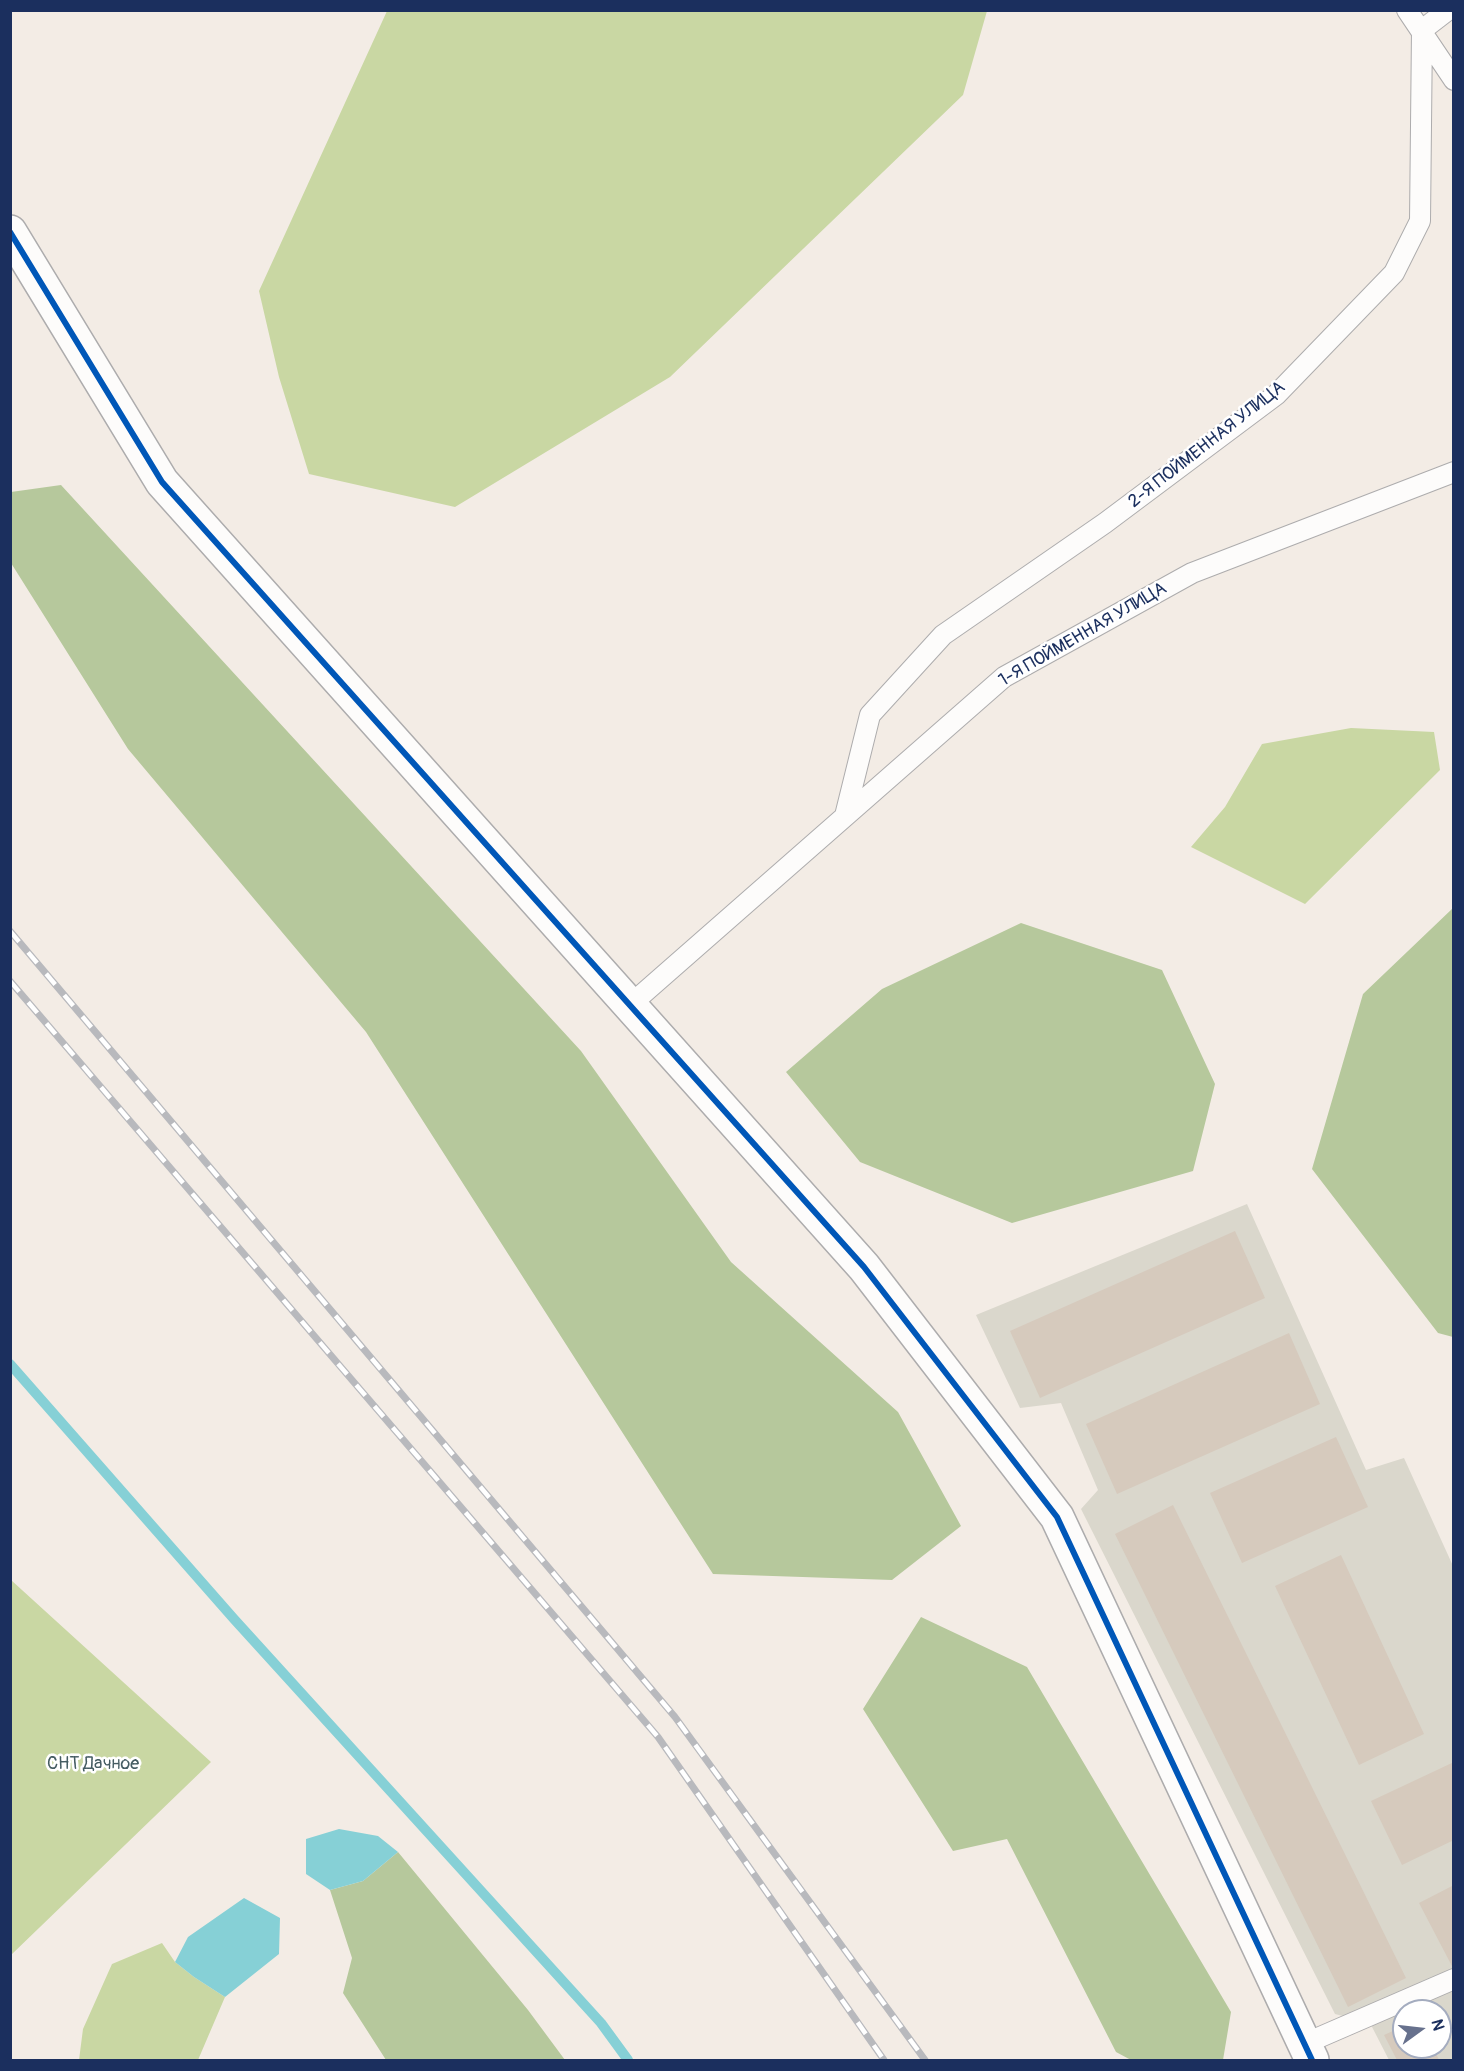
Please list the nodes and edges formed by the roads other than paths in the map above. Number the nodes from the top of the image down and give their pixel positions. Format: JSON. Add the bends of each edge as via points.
{"nodes":[{"id":1,"x":1407,"y":10,"type":"edge"},
{"id":2,"x":1449,"y":10,"type":"edge"},
{"id":3,"x":1422,"y":30,"type":"junction"},
{"id":4,"x":1454,"y":80,"type":"edge"},
{"id":5,"x":10,"y":232,"type":"edge"},
{"id":6,"x":1454,"y":472,"type":"edge"},
{"id":7,"x":846,"y":816,"type":"junction"},
{"id":8,"x":630,"y":1005,"type":"junction"},
{"id":9,"x":1454,"y":1979,"type":"edge"},
{"id":10,"x":1308,"y":2053,"type":"edge"}],
"edges":[{"from":1,"to":3,"type":"lane"},
{"from":2,"to":3,"type":"lane"},
{"from":3,"to":4,"type":"lane"},
{"from":3,"to":7,"type":"lane","name":"2-Я ПОЙМЕННАЯ УЛИЦА","via":[[1420,220],[1394,273],[1276,395],[1105,523],[942,635],[870,715]]},
{"from":5,"to":8,"type":"street","via":[[162,482]]},
{"from":6,"to":7,"type":"lane","name":"1-Я ПОЙМЕННАЯ УЛИЦА","via":[[1192,573],[1004,677]]},
{"from":7,"to":8,"type":"lane","name":"1-Я ПОЙМЕННАЯ УЛИЦА"},
{"from":8,"to":10,"type":"street","via":[[864,1267],[1057,1517]]},
{"from":9,"to":10,"type":"lane"}]}
